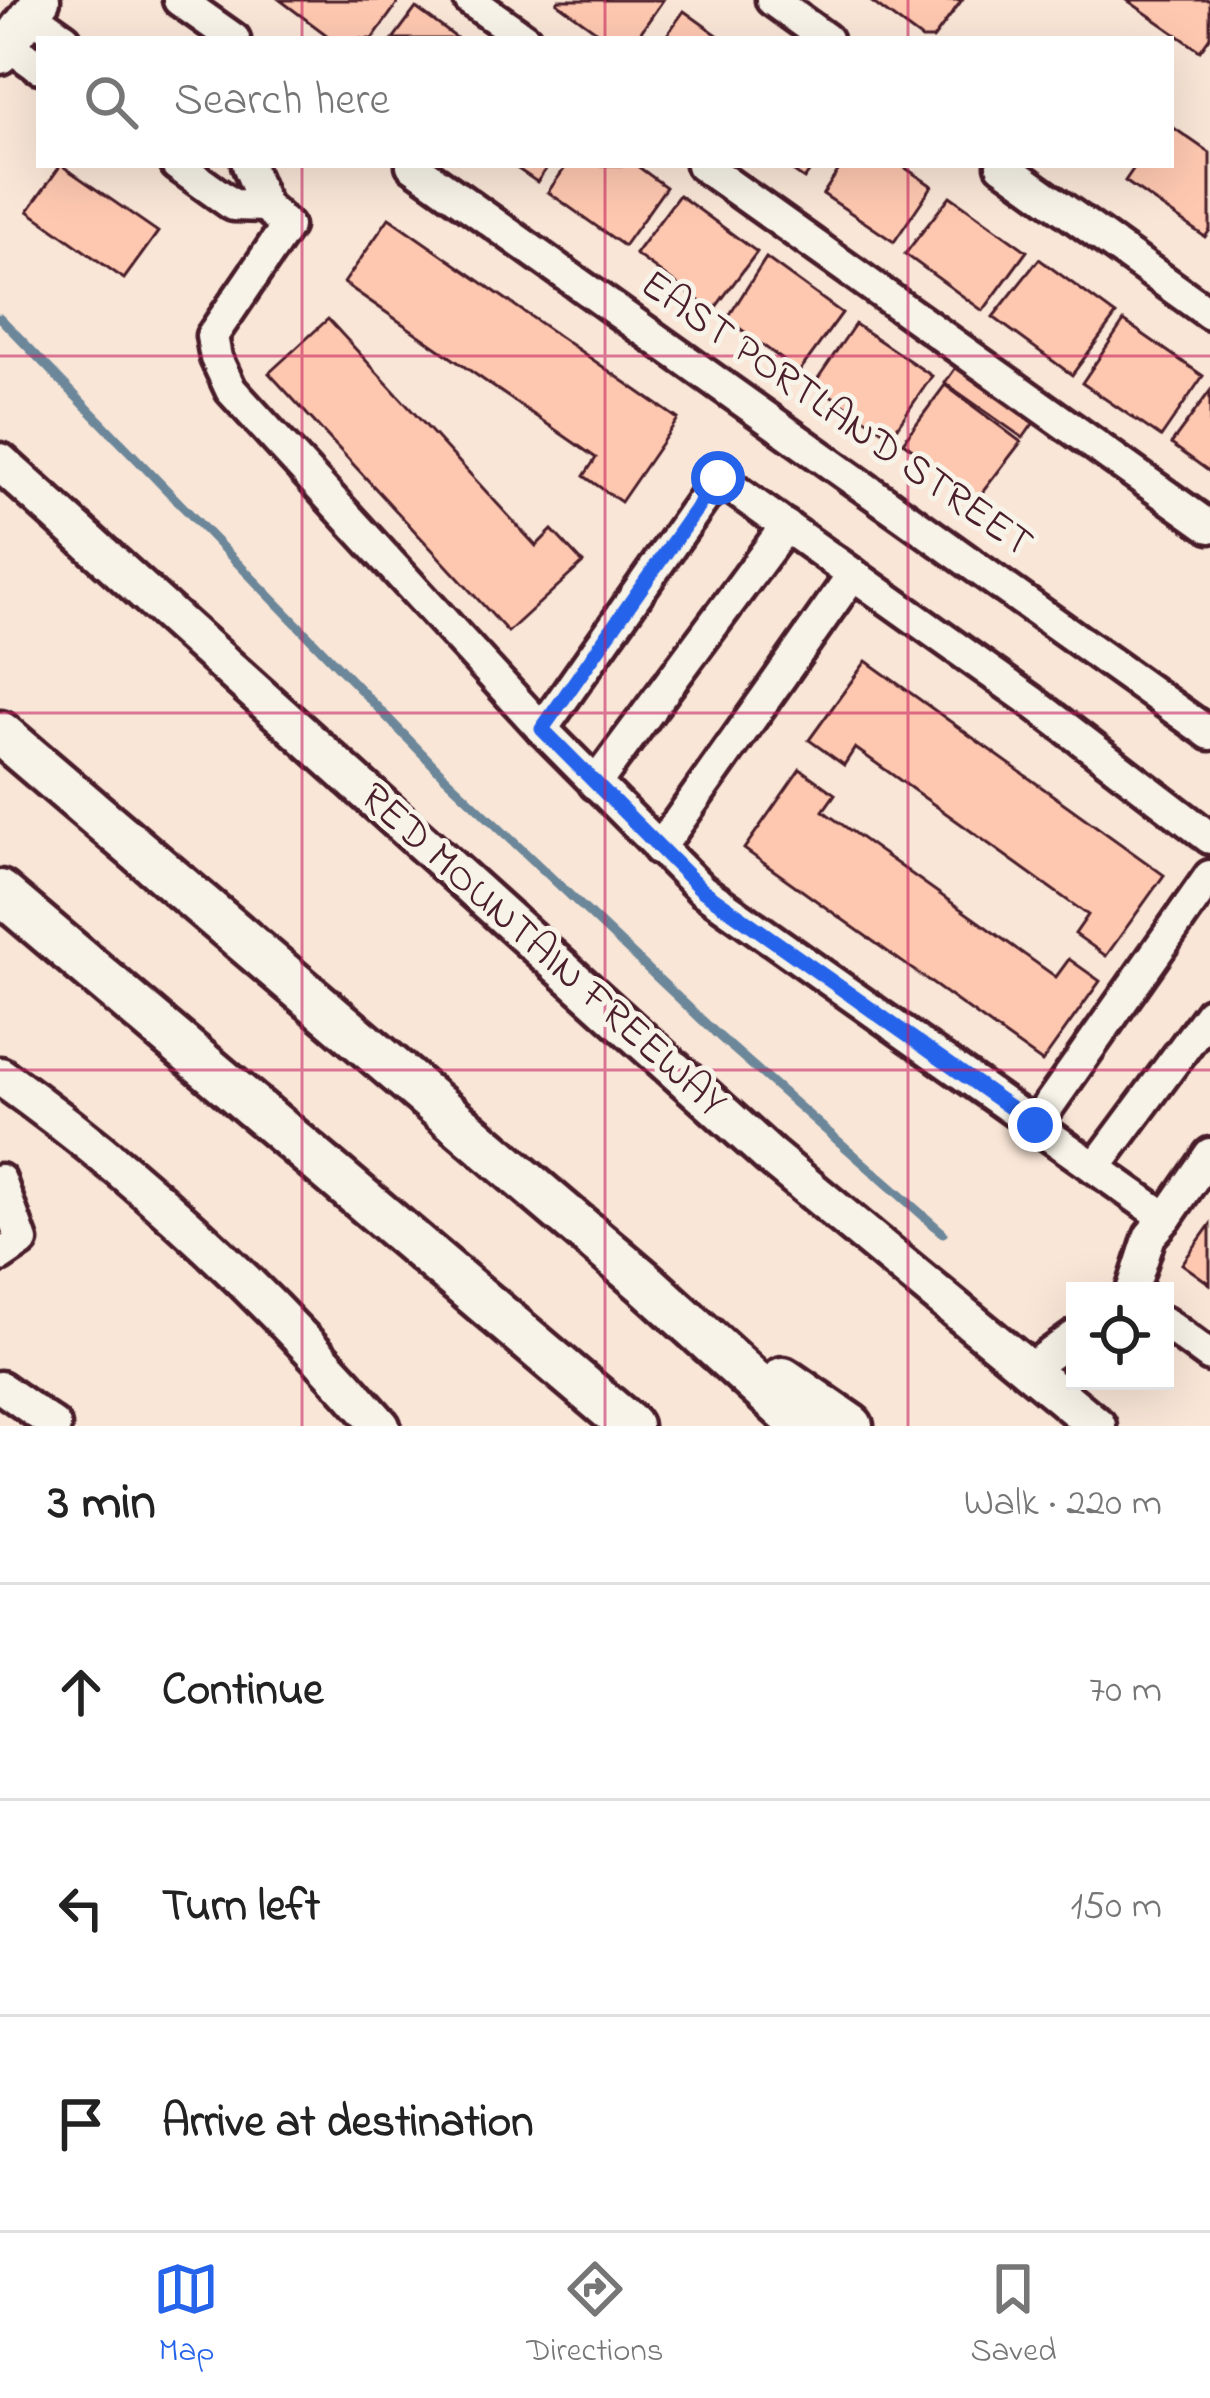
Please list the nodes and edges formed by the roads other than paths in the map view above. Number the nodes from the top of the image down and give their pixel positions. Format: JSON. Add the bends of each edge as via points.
{"nodes":[{"id":1,"x":179,"y":0,"type":"edge"},
{"id":2,"x":470,"y":0,"type":"edge"},
{"id":3,"x":772,"y":0,"type":"edge"},
{"id":4,"x":35,"y":7,"type":"edge"},
{"id":5,"x":61,"y":36,"type":"edge"},
{"id":6,"x":230,"y":36,"type":"edge"},
{"id":7,"x":521,"y":36,"type":"edge"},
{"id":8,"x":822,"y":36,"type":"edge"},
{"id":9,"x":4,"y":50,"type":"edge"},
{"id":10,"x":36,"y":66,"type":"edge"},
{"id":11,"x":181,"y":168,"type":"edge"},
{"id":12,"x":249,"y":168,"type":"edge"},
{"id":13,"x":416,"y":168,"type":"edge"},
{"id":14,"x":706,"y":168,"type":"edge"},
{"id":15,"x":1006,"y":168,"type":"edge"},
{"id":16,"x":265,"y":206,"type":"junction"},
{"id":17,"x":1210,"y":314,"type":"edge"},
{"id":18,"x":0,"y":462,"type":"edge"},
{"id":19,"x":786,"y":526,"type":"junction"},
{"id":20,"x":1210,"y":527,"type":"edge"},
{"id":21,"x":853,"y":574,"type":"junction"},
{"id":22,"x":542,"y":729,"type":"junction"},
{"id":23,"x":0,"y":733,"type":"edge"},
{"id":24,"x":1210,"y":734,"type":"edge"},
{"id":25,"x":595,"y":784,"type":"junction"},
{"id":26,"x":1210,"y":838,"type":"edge"},
{"id":27,"x":659,"y":849,"type":"junction"},
{"id":28,"x":1210,"y":876,"type":"edge"},
{"id":29,"x":0,"y":892,"type":"edge"},
{"id":30,"x":1210,"y":1013,"type":"edge"},
{"id":31,"x":0,"y":1076,"type":"edge"},
{"id":32,"x":1035,"y":1125,"type":"junction"},
{"id":33,"x":1210,"y":1154,"type":"edge"},
{"id":34,"x":1095,"y":1168,"type":"junction"},
{"id":35,"x":0,"y":1180,"type":"edge"},
{"id":36,"x":1166,"y":1218,"type":"junction"},
{"id":37,"x":413,"y":1244,"type":"junction"},
{"id":38,"x":11,"y":1249,"type":"edge"},
{"id":39,"x":644,"y":1282,"type":"junction"},
{"id":40,"x":1135,"y":1282,"type":"edge"},
{"id":41,"x":1174,"y":1330,"type":"edge"},
{"id":42,"x":1066,"y":1343,"type":"edge"},
{"id":43,"x":1210,"y":1356,"type":"edge"},
{"id":44,"x":1028,"y":1370,"type":"junction"},
{"id":45,"x":0,"y":1387,"type":"edge"},
{"id":46,"x":55,"y":1426,"type":"edge"},
{"id":47,"x":381,"y":1426,"type":"edge"},
{"id":48,"x":605,"y":1426,"type":"edge"},
{"id":49,"x":631,"y":1426,"type":"edge"},
{"id":50,"x":803,"y":1426,"type":"edge"},
{"id":51,"x":850,"y":1426,"type":"edge"},
{"id":52,"x":1097,"y":1426,"type":"edge"}],
"edges":[{"from":1,"to":6,"type":"street"},
{"from":2,"to":7,"type":"street"},
{"from":3,"to":8,"type":"street"},
{"from":4,"to":5,"type":"street"},
{"from":4,"to":9,"type":"main road"},
{"from":9,"to":10,"type":"street"},
{"from":11,"to":16,"type":"street","via":[[233,205]]},
{"from":12,"to":16,"type":"street"},
{"from":13,"to":24,"type":"street","name":"EAST PORTLAND STREET"},
{"from":14,"to":20,"type":"street"},
{"from":15,"to":17,"type":"street"},
{"from":16,"to":22,"type":"street","via":[[287,226],[212,336],[230,390]]},
{"from":18,"to":44,"type":"main road","name":"RED MOUNTAIN FREEWAY","via":[[719,1112]]},
{"from":19,"to":21,"type":"street"},
{"from":19,"to":22,"type":"street","via":[[718,478]]},
{"from":19,"to":25,"type":"street"},
{"from":21,"to":26,"type":"street"},
{"from":21,"to":27,"type":"street"},
{"from":22,"to":25,"type":"street"},
{"from":23,"to":39,"type":"highway"},
{"from":25,"to":27,"type":"street"},
{"from":27,"to":32,"type":"street","via":[[702,890]]},
{"from":28,"to":32,"type":"street"},
{"from":29,"to":37,"type":"highway"},
{"from":30,"to":34,"type":"street"},
{"from":31,"to":47,"type":"main road","via":[[184,1223]]},
{"from":32,"to":34,"type":"street"},
{"from":33,"to":36,"type":"street"},
{"from":34,"to":36,"type":"street"},
{"from":35,"to":38,"type":"street"},
{"from":36,"to":40,"type":"street","via":[[1150,1235]]},
{"from":37,"to":48,"type":"highway"},
{"from":37,"to":49,"type":"highway"},
{"from":39,"to":50,"type":"highway"},
{"from":39,"to":51,"type":"highway"},
{"from":41,"to":43,"type":"street"},
{"from":42,"to":44,"type":"street"},
{"from":44,"to":52,"type":"main road","name":"RED MOUNTAIN FREEWAY"},
{"from":45,"to":46,"type":"street"}]}
